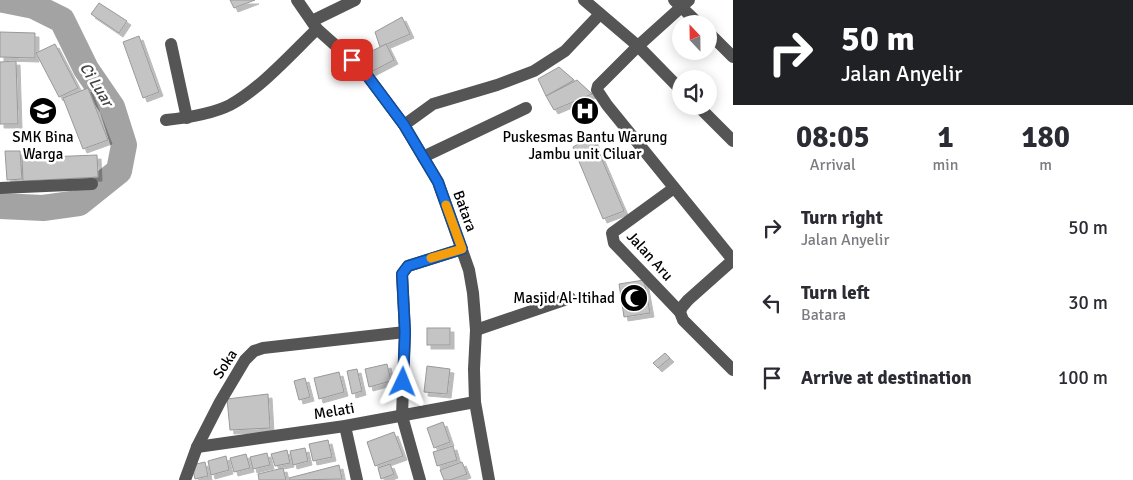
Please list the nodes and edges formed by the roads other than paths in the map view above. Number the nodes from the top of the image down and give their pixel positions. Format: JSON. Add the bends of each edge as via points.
{"nodes":[{"id":1,"x":297,"y":0,"type":"edge"},
{"id":2,"x":355,"y":0,"type":"edge"},
{"id":3,"x":584,"y":0,"type":"edge"},
{"id":4,"x":682,"y":2,"type":"edge"},
{"id":5,"x":600,"y":14,"type":"junction"},
{"id":6,"x":692,"y":15,"type":"edge"},
{"id":7,"x":315,"y":25,"type":"junction"},
{"id":8,"x":718,"y":42,"type":"edge"},
{"id":9,"x":171,"y":44,"type":"dead end"},
{"id":10,"x":638,"y":46,"type":"junction"},
{"id":11,"x":733,"y":57,"type":"edge"},
{"id":12,"x":672,"y":81,"type":"edge"},
{"id":13,"x":526,"y":108,"type":"dead end"},
{"id":14,"x":707,"y":115,"type":"edge"},
{"id":15,"x":187,"y":118,"type":"junction"},
{"id":16,"x":166,"y":120,"type":"dead end"},
{"id":17,"x":404,"y":125,"type":"junction"},
{"id":18,"x":733,"y":141,"type":"edge"},
{"id":19,"x":423,"y":157,"type":"junction"},
{"id":20,"x":92,"y":184,"type":"dead end"},
{"id":21,"x":0,"y":188,"type":"edge"},
{"id":22,"x":674,"y":188,"type":"junction"},
{"id":23,"x":462,"y":249,"type":"junction"},
{"id":24,"x":733,"y":260,"type":"edge"},
{"id":25,"x":570,"y":298,"type":"dead end"},
{"id":26,"x":680,"y":312,"type":"junction"},
{"id":27,"x":476,"y":330,"type":"junction"},
{"id":28,"x":405,"y":332,"type":"junction"},
{"id":29,"x":733,"y":370,"type":"edge"},
{"id":30,"x":475,"y":402,"type":"junction"},
{"id":31,"x":402,"y":416,"type":"junction"},
{"id":32,"x":344,"y":426,"type":"junction"},
{"id":33,"x":198,"y":447,"type":"junction"},
{"id":34,"x":185,"y":480,"type":"edge"},
{"id":35,"x":357,"y":480,"type":"edge"},
{"id":36,"x":420,"y":480,"type":"edge"},
{"id":37,"x":489,"y":480,"type":"edge"}],
"edges":[{"from":1,"to":7,"type":"street","name":"Batara"},
{"from":2,"to":7,"type":"street"},
{"from":3,"to":5,"type":"street"},
{"from":4,"to":6,"type":"street"},
{"from":4,"to":10,"type":"street"},
{"from":5,"to":10,"type":"street"},
{"from":5,"to":17,"type":"street","via":[[565,51],[534,71],[433,104]]},
{"from":7,"to":15,"type":"street","via":[[248,94],[228,106]]},
{"from":7,"to":17,"type":"street","name":"Batara","via":[[363,70]]},
{"from":8,"to":11,"type":"street"},
{"from":9,"to":15,"type":"street"},
{"from":10,"to":12,"type":"street"},
{"from":10,"to":22,"type":"street","via":[[597,90]]},
{"from":13,"to":19,"type":"street"},
{"from":14,"to":18,"type":"street"},
{"from":15,"to":16,"type":"street"},
{"from":17,"to":19,"type":"street","name":"Batara"},
{"from":19,"to":23,"type":"street","name":"Batara","via":[[438,182]]},
{"from":20,"to":21,"type":"street"},
{"from":22,"to":24,"type":"street"},
{"from":22,"to":26,"type":"street","name":"Jalan Aru","via":[[612,232],[612,237],[614,243]]},
{"from":23,"to":27,"type":"street","name":"Batara","via":[[473,293]]},
{"from":23,"to":28,"type":"street","via":[[403,270]]},
{"from":24,"to":26,"type":"street","via":[[688,300]]},
{"from":25,"to":27,"type":"street"},
{"from":26,"to":29,"type":"street","via":[[683,320]]},
{"from":27,"to":30,"type":"street","name":"Batara"},
{"from":28,"to":31,"type":"street"},
{"from":28,"to":33,"type":"street","name":"Soka","via":[[254,351],[220,402]]},
{"from":30,"to":31,"type":"street","name":"Melati"},
{"from":30,"to":37,"type":"street","name":"Batara"},
{"from":31,"to":32,"type":"street","name":"Melati"},
{"from":31,"to":36,"type":"street"},
{"from":32,"to":33,"type":"street","name":"Melati"},
{"from":32,"to":35,"type":"street"},
{"from":33,"to":34,"type":"street","name":"Soka"}]}
